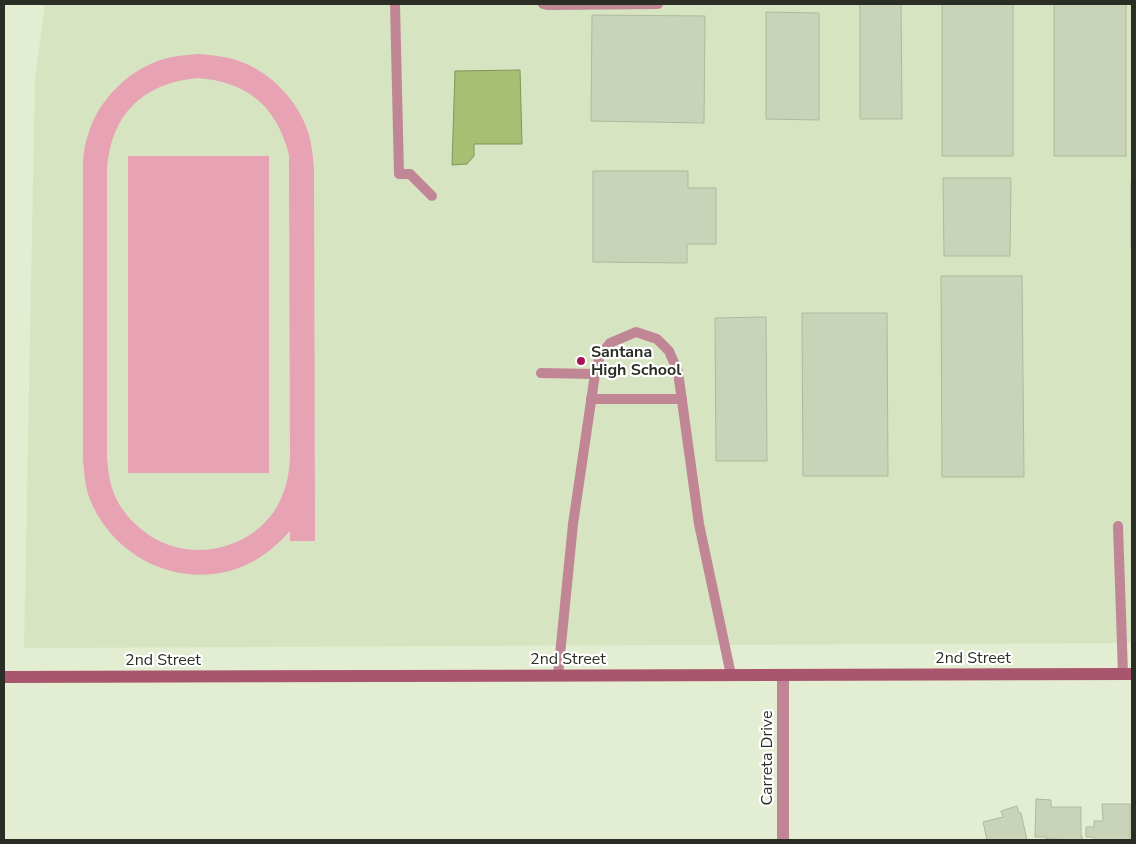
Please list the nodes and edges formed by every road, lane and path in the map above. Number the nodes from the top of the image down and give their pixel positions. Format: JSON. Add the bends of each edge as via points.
{"nodes":[{"id":1,"x":395,"y":4,"type":"edge"},
{"id":2,"x":544,"y":4,"type":"edge"},
{"id":3,"x":658,"y":4,"type":"edge"},
{"id":4,"x":432,"y":196,"type":"dead end"},
{"id":5,"x":541,"y":373,"type":"dead end"},
{"id":6,"x":594,"y":374,"type":"junction"},
{"id":7,"x":591,"y":399,"type":"junction"},
{"id":8,"x":682,"y":399,"type":"junction"},
{"id":9,"x":1118,"y":526,"type":"dead end"},
{"id":10,"x":1128,"y":674,"type":"edge"},
{"id":11,"x":558,"y":675,"type":"junction"},
{"id":12,"x":730,"y":675,"type":"junction"},
{"id":13,"x":783,"y":675,"type":"junction"},
{"id":14,"x":4,"y":676,"type":"edge"},
{"id":15,"x":783,"y":840,"type":"edge"}],
"edges":[{"from":1,"to":4,"type":"lane","via":[[398,174],[410,174]]},
{"from":2,"to":3,"type":"lane"},
{"from":5,"to":6,"type":"lane"},
{"from":6,"to":7,"type":"lane"},
{"from":6,"to":8,"type":"lane","via":[[600,356],[610,343],[636,332],[657,339],[669,351],[678,372]]},
{"from":7,"to":8,"type":"lane"},
{"from":7,"to":11,"type":"lane"},
{"from":8,"to":12,"type":"lane","via":[[699,524]]},
{"from":9,"to":10,"type":"lane"},
{"from":10,"to":13,"type":"street","name":"2nd Street"},
{"from":11,"to":12,"type":"street","name":"2nd Street"},
{"from":11,"to":14,"type":"street","name":"2nd Street"},
{"from":12,"to":13,"type":"street","name":"2nd Street"},
{"from":13,"to":15,"type":"street","name":"Carreta Drive"}]}
